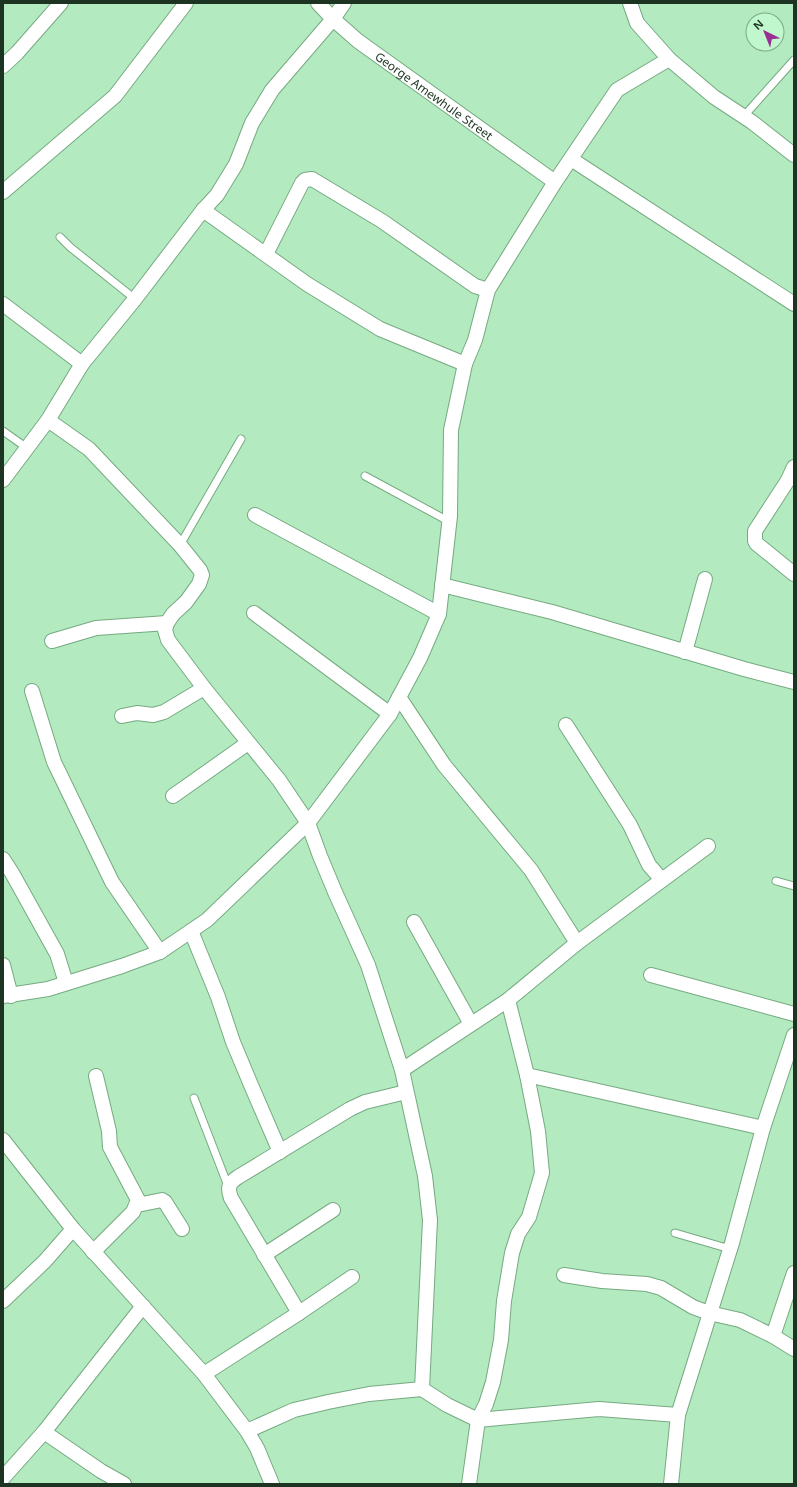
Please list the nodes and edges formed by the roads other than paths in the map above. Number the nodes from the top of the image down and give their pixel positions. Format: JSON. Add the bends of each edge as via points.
{"nodes":[{"id":1,"x":61,"y":3,"type":"edge"},
{"id":2,"x":186,"y":3,"type":"edge"},
{"id":3,"x":318,"y":3,"type":"edge"},
{"id":4,"x":344,"y":3,"type":"edge"},
{"id":5,"x":630,"y":3,"type":"edge"},
{"id":6,"x":333,"y":19,"type":"junction"},
{"id":7,"x":669,"y":58,"type":"junction"},
{"id":8,"x":794,"y":60,"type":"edge"},
{"id":9,"x":3,"y":66,"type":"edge"},
{"id":10,"x":744,"y":116,"type":"junction"},
{"id":11,"x":794,"y":156,"type":"edge"},
{"id":12,"x":571,"y":159,"type":"junction"},
{"id":13,"x":555,"y":182,"type":"junction"},
{"id":14,"x":3,"y":192,"type":"edge"},
{"id":15,"x":203,"y":210,"type":"junction"},
{"id":16,"x":60,"y":237,"type":"dead end"},
{"id":17,"x":266,"y":254,"type":"junction"},
{"id":18,"x":488,"y":290,"type":"junction"},
{"id":19,"x":134,"y":299,"type":"junction"},
{"id":20,"x":3,"y":304,"type":"edge"},
{"id":21,"x":794,"y":304,"type":"edge"},
{"id":22,"x":82,"y":364,"type":"junction"},
{"id":23,"x":465,"y":364,"type":"junction"},
{"id":24,"x":48,"y":420,"type":"junction"},
{"id":25,"x":3,"y":431,"type":"edge"},
{"id":26,"x":241,"y":439,"type":"dead end"},
{"id":27,"x":27,"y":448,"type":"junction"},
{"id":28,"x":794,"y":467,"type":"edge"},
{"id":29,"x":365,"y":476,"type":"dead end"},
{"id":30,"x":3,"y":480,"type":"edge"},
{"id":31,"x":255,"y":515,"type":"dead end"},
{"id":32,"x":450,"y":522,"type":"junction"},
{"id":33,"x":180,"y":545,"type":"junction"},
{"id":34,"x":794,"y":574,"type":"edge"},
{"id":35,"x":705,"y":579,"type":"dead end"},
{"id":36,"x":442,"y":585,"type":"junction"},
{"id":37,"x":254,"y":613,"type":"dead end"},
{"id":38,"x":439,"y":614,"type":"junction"},
{"id":39,"x":167,"y":623,"type":"junction"},
{"id":40,"x":52,"y":641,"type":"dead end"},
{"id":41,"x":686,"y":652,"type":"junction"},
{"id":42,"x":794,"y":682,"type":"edge"},
{"id":43,"x":204,"y":688,"type":"junction"},
{"id":44,"x":32,"y":691,"type":"dead end"},
{"id":45,"x":399,"y":697,"type":"junction"},
{"id":46,"x":390,"y":714,"type":"junction"},
{"id":47,"x":122,"y":716,"type":"dead end"},
{"id":48,"x":566,"y":725,"type":"dead end"},
{"id":49,"x":248,"y":742,"type":"junction"},
{"id":50,"x":173,"y":796,"type":"dead end"},
{"id":51,"x":308,"y":823,"type":"junction"},
{"id":52,"x":708,"y":846,"type":"dead end"},
{"id":53,"x":3,"y":859,"type":"edge"},
{"id":54,"x":662,"y":880,"type":"junction"},
{"id":55,"x":776,"y":881,"type":"dead end"},
{"id":56,"x":794,"y":886,"type":"edge"},
{"id":57,"x":414,"y":922,"type":"dead end"},
{"id":58,"x":191,"y":931,"type":"junction"},
{"id":59,"x":578,"y":942,"type":"junction"},
{"id":60,"x":160,"y":952,"type":"junction"},
{"id":61,"x":3,"y":965,"type":"edge"},
{"id":62,"x":651,"y":975,"type":"dead end"},
{"id":63,"x":66,"y":983,"type":"junction"},
{"id":64,"x":7,"y":996,"type":"edge"},
{"id":65,"x":508,"y":1000,"type":"junction"},
{"id":66,"x":794,"y":1014,"type":"edge"},
{"id":67,"x":471,"y":1024,"type":"junction"},
{"id":68,"x":794,"y":1035,"type":"edge"},
{"id":69,"x":402,"y":1070,"type":"junction"},
{"id":70,"x":526,"y":1075,"type":"junction"},
{"id":71,"x":96,"y":1076,"type":"dead end"},
{"id":72,"x":406,"y":1092,"type":"junction"},
{"id":73,"x":194,"y":1098,"type":"dead end"},
{"id":74,"x":763,"y":1128,"type":"junction"},
{"id":75,"x":3,"y":1140,"type":"edge"},
{"id":76,"x":280,"y":1152,"type":"junction"},
{"id":77,"x":228,"y":1186,"type":"junction"},
{"id":78,"x":137,"y":1205,"type":"junction"},
{"id":79,"x":333,"y":1210,"type":"dead end"},
{"id":80,"x":73,"y":1228,"type":"junction"},
{"id":81,"x":182,"y":1229,"type":"dead end"},
{"id":82,"x":675,"y":1233,"type":"dead end"},
{"id":83,"x":730,"y":1249,"type":"junction"},
{"id":84,"x":93,"y":1252,"type":"junction"},
{"id":85,"x":264,"y":1255,"type":"junction"},
{"id":86,"x":794,"y":1273,"type":"edge"},
{"id":87,"x":564,"y":1275,"type":"dead end"},
{"id":88,"x":352,"y":1277,"type":"dead end"},
{"id":89,"x":4,"y":1297,"type":"edge"},
{"id":90,"x":143,"y":1306,"type":"junction"},
{"id":91,"x":299,"y":1313,"type":"junction"},
{"id":92,"x":709,"y":1314,"type":"junction"},
{"id":93,"x":773,"y":1336,"type":"junction"},
{"id":94,"x":794,"y":1349,"type":"edge"},
{"id":95,"x":204,"y":1374,"type":"junction"},
{"id":96,"x":422,"y":1389,"type":"junction"},
{"id":97,"x":678,"y":1415,"type":"junction"},
{"id":98,"x":478,"y":1420,"type":"junction"},
{"id":99,"x":44,"y":1432,"type":"junction"},
{"id":100,"x":247,"y":1432,"type":"junction"},
{"id":101,"x":3,"y":1478,"type":"edge"},
{"id":102,"x":124,"y":1484,"type":"edge"},
{"id":103,"x":272,"y":1484,"type":"edge"},
{"id":104,"x":469,"y":1484,"type":"edge"},
{"id":105,"x":670,"y":1484,"type":"edge"}],
"edges":[{"from":1,"to":9,"type":"street"},
{"from":2,"to":14,"type":"street","via":[[115,96]]},
{"from":3,"to":6,"type":"street","name":"George Amewhule Street"},
{"from":4,"to":6,"type":"street"},
{"from":5,"to":7,"type":"street","via":[[637,23]]},
{"from":6,"to":13,"type":"street","name":"George Amewhule Street","via":[[358,41]]},
{"from":6,"to":15,"type":"street","via":[[272,90],[252,123],[236,164],[217,195]]},
{"from":7,"to":10,"type":"street","via":[[714,97]]},
{"from":7,"to":12,"type":"street","via":[[617,90]]},
{"from":8,"to":10,"type":"lane"},
{"from":10,"to":11,"type":"street"},
{"from":12,"to":13,"type":"street"},
{"from":12,"to":21,"type":"street"},
{"from":13,"to":18,"type":"street"},
{"from":15,"to":17,"type":"street"},
{"from":15,"to":19,"type":"street"},
{"from":16,"to":19,"type":"lane","via":[[70,248]]},
{"from":17,"to":18,"type":"street","via":[[302,183],[312,179],[382,221],[475,286]]},
{"from":17,"to":23,"type":"street","via":[[307,284],[380,329]]},
{"from":18,"to":23,"type":"street","via":[[475,340]]},
{"from":19,"to":22,"type":"street"},
{"from":20,"to":22,"type":"street"},
{"from":22,"to":24,"type":"street"},
{"from":23,"to":32,"type":"street","via":[[451,430]]},
{"from":24,"to":27,"type":"street"},
{"from":24,"to":33,"type":"street","via":[[89,449]]},
{"from":25,"to":27,"type":"lane"},
{"from":26,"to":33,"type":"lane"},
{"from":27,"to":30,"type":"street"},
{"from":28,"to":34,"type":"street","via":[[755,531],[755,537],[757,544]]},
{"from":29,"to":32,"type":"lane"},
{"from":31,"to":38,"type":"street"},
{"from":32,"to":36,"type":"street"},
{"from":33,"to":39,"type":"street","via":[[198,566],[202,575],[199,584],[186,602]]},
{"from":35,"to":41,"type":"street"},
{"from":36,"to":38,"type":"street"},
{"from":36,"to":41,"type":"street","via":[[552,612]]},
{"from":37,"to":46,"type":"street"},
{"from":38,"to":45,"type":"street"},
{"from":39,"to":40,"type":"street","via":[[96,628]]},
{"from":39,"to":43,"type":"street","via":[[165,630],[168,640]]},
{"from":41,"to":42,"type":"street"},
{"from":43,"to":47,"type":"street","via":[[164,712]]},
{"from":43,"to":49,"type":"street"},
{"from":44,"to":60,"type":"street","via":[[54,762],[112,882]]},
{"from":45,"to":46,"type":"street"},
{"from":45,"to":59,"type":"street","via":[[444,765],[531,870]]},
{"from":46,"to":51,"type":"street"},
{"from":48,"to":54,"type":"street","via":[[630,825],[649,865]]},
{"from":49,"to":50,"type":"street"},
{"from":49,"to":51,"type":"street"},
{"from":51,"to":58,"type":"street","via":[[207,920]]},
{"from":51,"to":69,"type":"street","via":[[329,878],[368,965]]},
{"from":52,"to":54,"type":"street"},
{"from":53,"to":63,"type":"street","via":[[57,954]]},
{"from":54,"to":59,"type":"street"},
{"from":55,"to":56,"type":"lane"},
{"from":57,"to":67,"type":"street"},
{"from":58,"to":60,"type":"street"},
{"from":58,"to":76,"type":"street"},
{"from":59,"to":65,"type":"street"},
{"from":60,"to":63,"type":"street"},
{"from":61,"to":64,"type":"street"},
{"from":62,"to":66,"type":"street"},
{"from":63,"to":64,"type":"street"},
{"from":65,"to":67,"type":"street"},
{"from":65,"to":70,"type":"street"},
{"from":67,"to":69,"type":"street"},
{"from":68,"to":74,"type":"street"},
{"from":69,"to":72,"type":"street"},
{"from":70,"to":74,"type":"street"},
{"from":70,"to":98,"type":"street","via":[[538,1131],[542,1173],[529,1217],[518,1234],[512,1253],[493,1382]]},
{"from":71,"to":78,"type":"street","via":[[109,1130],[110,1147],[135,1192]]},
{"from":72,"to":76,"type":"street","via":[[365,1102],[350,1109]]},
{"from":72,"to":96,"type":"street","via":[[425,1176],[430,1220]]},
{"from":73,"to":77,"type":"lane"},
{"from":74,"to":83,"type":"street"},
{"from":75,"to":80,"type":"street"},
{"from":76,"to":77,"type":"street","via":[[238,1177]]},
{"from":77,"to":85,"type":"street","via":[[231,1198]]},
{"from":78,"to":81,"type":"street","via":[[162,1200]]},
{"from":78,"to":84,"type":"street","via":[[122,1224]]},
{"from":79,"to":85,"type":"street"},
{"from":80,"to":84,"type":"street"},
{"from":80,"to":89,"type":"street","via":[[45,1261]]},
{"from":82,"to":83,"type":"lane"},
{"from":83,"to":92,"type":"street"},
{"from":84,"to":90,"type":"street"},
{"from":85,"to":91,"type":"street"},
{"from":86,"to":93,"type":"street"},
{"from":87,"to":92,"type":"street","via":[[647,1284],[661,1288]]},
{"from":88,"to":91,"type":"street"},
{"from":90,"to":95,"type":"street"},
{"from":90,"to":99,"type":"street"},
{"from":91,"to":95,"type":"street"},
{"from":92,"to":93,"type":"street","via":[[740,1320]]},
{"from":92,"to":97,"type":"street"},
{"from":93,"to":94,"type":"street"},
{"from":95,"to":100,"type":"street"},
{"from":96,"to":98,"type":"street"},
{"from":96,"to":100,"type":"street","via":[[369,1394],[321,1403],[294,1410]]},
{"from":97,"to":98,"type":"street","via":[[599,1409]]},
{"from":97,"to":105,"type":"street"},
{"from":98,"to":104,"type":"street"},
{"from":99,"to":101,"type":"street"},
{"from":99,"to":102,"type":"street"},
{"from":100,"to":103,"type":"street","via":[[257,1448]]}]}
